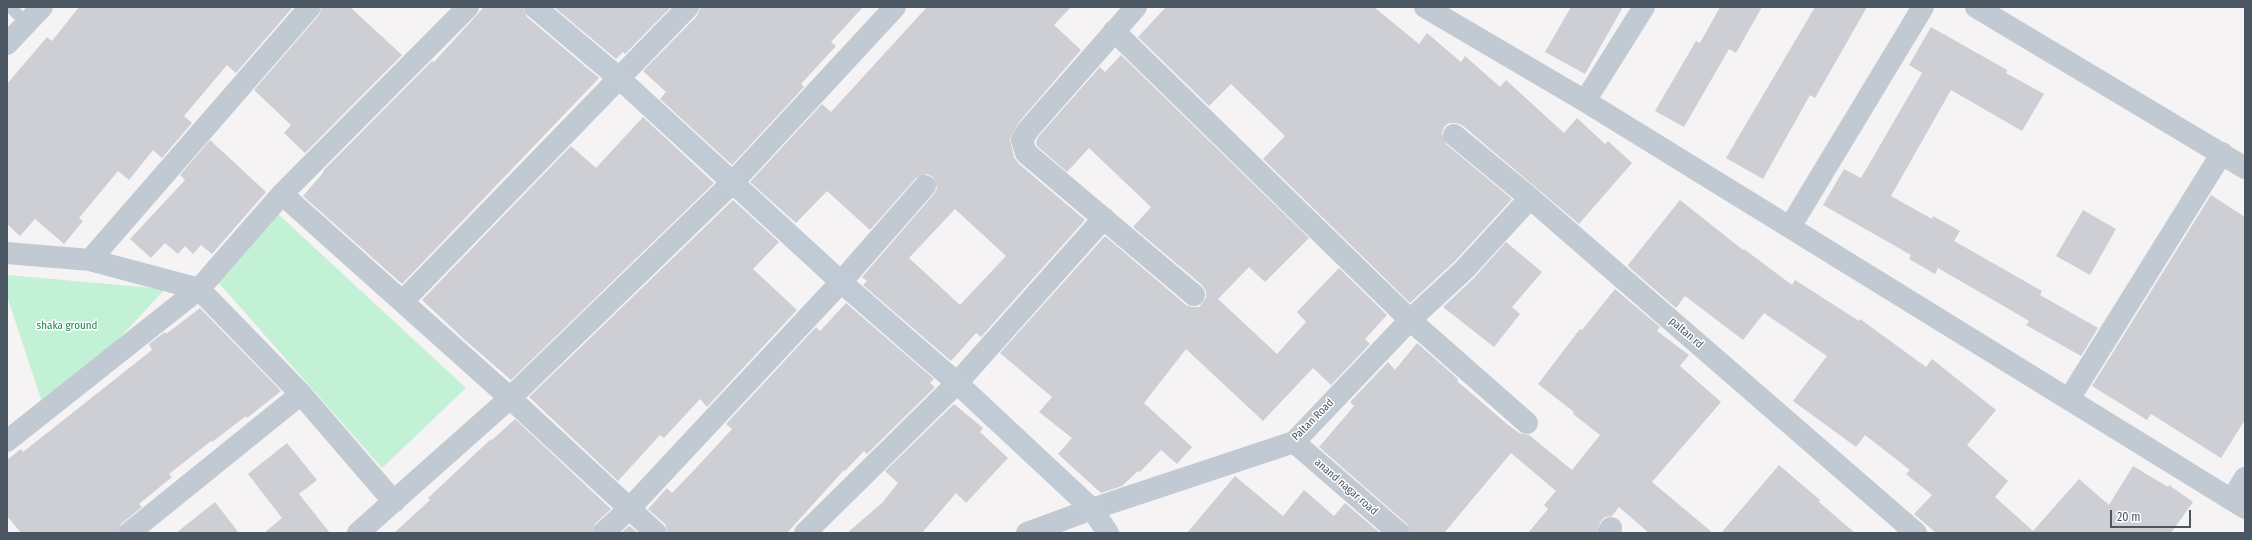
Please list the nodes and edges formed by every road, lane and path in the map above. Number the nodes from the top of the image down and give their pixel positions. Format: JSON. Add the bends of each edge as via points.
{"nodes":[{"id":1,"x":10,"y":7,"type":"edge"},
{"id":2,"x":42,"y":7,"type":"edge"},
{"id":3,"x":310,"y":7,"type":"edge"},
{"id":4,"x":468,"y":7,"type":"edge"},
{"id":5,"x":535,"y":7,"type":"edge"},
{"id":6,"x":688,"y":7,"type":"edge"},
{"id":7,"x":895,"y":7,"type":"edge"},
{"id":8,"x":1136,"y":7,"type":"edge"},
{"id":9,"x":1425,"y":7,"type":"edge"},
{"id":10,"x":1644,"y":7,"type":"edge"},
{"id":11,"x":1923,"y":7,"type":"edge"},
{"id":12,"x":1976,"y":7,"type":"edge"},
{"id":13,"x":27,"y":23,"type":"junction"},
{"id":14,"x":1114,"y":31,"type":"junction"},
{"id":15,"x":7,"y":44,"type":"edge"},
{"id":16,"x":620,"y":79,"type":"junction"},
{"id":17,"x":1585,"y":100,"type":"junction"},
{"id":18,"x":1454,"y":135,"type":"dead end"},
{"id":19,"x":2222,"y":153,"type":"junction"},
{"id":20,"x":2245,"y":168,"type":"edge"},
{"id":21,"x":733,"y":182,"type":"junction"},
{"id":22,"x":924,"y":186,"type":"dead end"},
{"id":23,"x":282,"y":194,"type":"junction"},
{"id":24,"x":1530,"y":198,"type":"junction"},
{"id":25,"x":1104,"y":218,"type":"junction"},
{"id":26,"x":1790,"y":227,"type":"junction"},
{"id":27,"x":7,"y":254,"type":"edge"},
{"id":28,"x":90,"y":260,"type":"junction"},
{"id":29,"x":841,"y":282,"type":"junction"},
{"id":30,"x":199,"y":289,"type":"junction"},
{"id":31,"x":1194,"y":295,"type":"dead end"},
{"id":32,"x":403,"y":301,"type":"junction"},
{"id":33,"x":1410,"y":320,"type":"junction"},
{"id":34,"x":957,"y":383,"type":"junction"},
{"id":35,"x":301,"y":394,"type":"junction"},
{"id":36,"x":510,"y":398,"type":"junction"},
{"id":37,"x":2069,"y":399,"type":"junction"},
{"id":38,"x":1527,"y":423,"type":"dead end"},
{"id":39,"x":7,"y":441,"type":"edge"},
{"id":40,"x":1294,"y":442,"type":"junction"},
{"id":41,"x":2245,"y":478,"type":"edge"},
{"id":42,"x":394,"y":502,"type":"junction"},
{"id":43,"x":2238,"y":503,"type":"edge"},
{"id":44,"x":628,"y":509,"type":"junction"},
{"id":45,"x":1092,"y":509,"type":"junction"},
{"id":46,"x":1057,"y":527,"type":"edge"},
{"id":47,"x":129,"y":533,"type":"edge"},
{"id":48,"x":358,"y":533,"type":"edge"},
{"id":49,"x":603,"y":533,"type":"edge"},
{"id":50,"x":656,"y":533,"type":"edge"},
{"id":51,"x":805,"y":533,"type":"edge"},
{"id":52,"x":1027,"y":533,"type":"edge"},
{"id":53,"x":1108,"y":533,"type":"edge"},
{"id":54,"x":1399,"y":533,"type":"edge"},
{"id":55,"x":1916,"y":533,"type":"edge"}],
"edges":[{"from":1,"to":13,"type":"lane"},
{"from":2,"to":13,"type":"street"},
{"from":3,"to":28,"type":"street"},
{"from":4,"to":23,"type":"street"},
{"from":5,"to":16,"type":"street"},
{"from":6,"to":16,"type":"street"},
{"from":7,"to":21,"type":"street"},
{"from":8,"to":14,"type":"street"},
{"from":9,"to":17,"type":"street"},
{"from":10,"to":17,"type":"street"},
{"from":11,"to":26,"type":"street"},
{"from":12,"to":19,"type":"street"},
{"from":13,"to":15,"type":"street"},
{"from":14,"to":25,"type":"street","via":[[1022,140],[1026,153]]},
{"from":14,"to":33,"type":"street"},
{"from":16,"to":21,"type":"street"},
{"from":16,"to":32,"type":"street"},
{"from":17,"to":26,"type":"street"},
{"from":18,"to":24,"type":"street","name":"paltan rd"},
{"from":19,"to":20,"type":"street"},
{"from":19,"to":37,"type":"street"},
{"from":21,"to":29,"type":"street"},
{"from":21,"to":36,"type":"street"},
{"from":22,"to":29,"type":"street"},
{"from":23,"to":30,"type":"street"},
{"from":23,"to":32,"type":"street"},
{"from":24,"to":33,"type":"street","name":"Paltan Road","via":[[1464,270]]},
{"from":24,"to":55,"type":"street","name":"paltan rd"},
{"from":25,"to":31,"type":"street"},
{"from":25,"to":34,"type":"street"},
{"from":26,"to":37,"type":"street"},
{"from":27,"to":28,"type":"street"},
{"from":28,"to":30,"type":"street"},
{"from":29,"to":34,"type":"street"},
{"from":29,"to":44,"type":"street"},
{"from":30,"to":35,"type":"street"},
{"from":30,"to":39,"type":"street"},
{"from":32,"to":36,"type":"street"},
{"from":33,"to":38,"type":"street"},
{"from":33,"to":40,"type":"street","name":"Paltan Road"},
{"from":34,"to":45,"type":"street"},
{"from":34,"to":51,"type":"street"},
{"from":35,"to":42,"type":"street"},
{"from":35,"to":47,"type":"street"},
{"from":36,"to":42,"type":"street"},
{"from":36,"to":44,"type":"street"},
{"from":37,"to":43,"type":"street"},
{"from":40,"to":45,"type":"street","name":"Paltan Road"},
{"from":40,"to":54,"type":"street","name":"anand nagar road"},
{"from":41,"to":43,"type":"street"},
{"from":42,"to":48,"type":"street"},
{"from":44,"to":49,"type":"street"},
{"from":44,"to":50,"type":"street"},
{"from":45,"to":46,"type":"street","name":"Paltan Road"},
{"from":45,"to":53,"type":"street"},
{"from":46,"to":52,"type":"street","name":"Paltan Road"}]}
